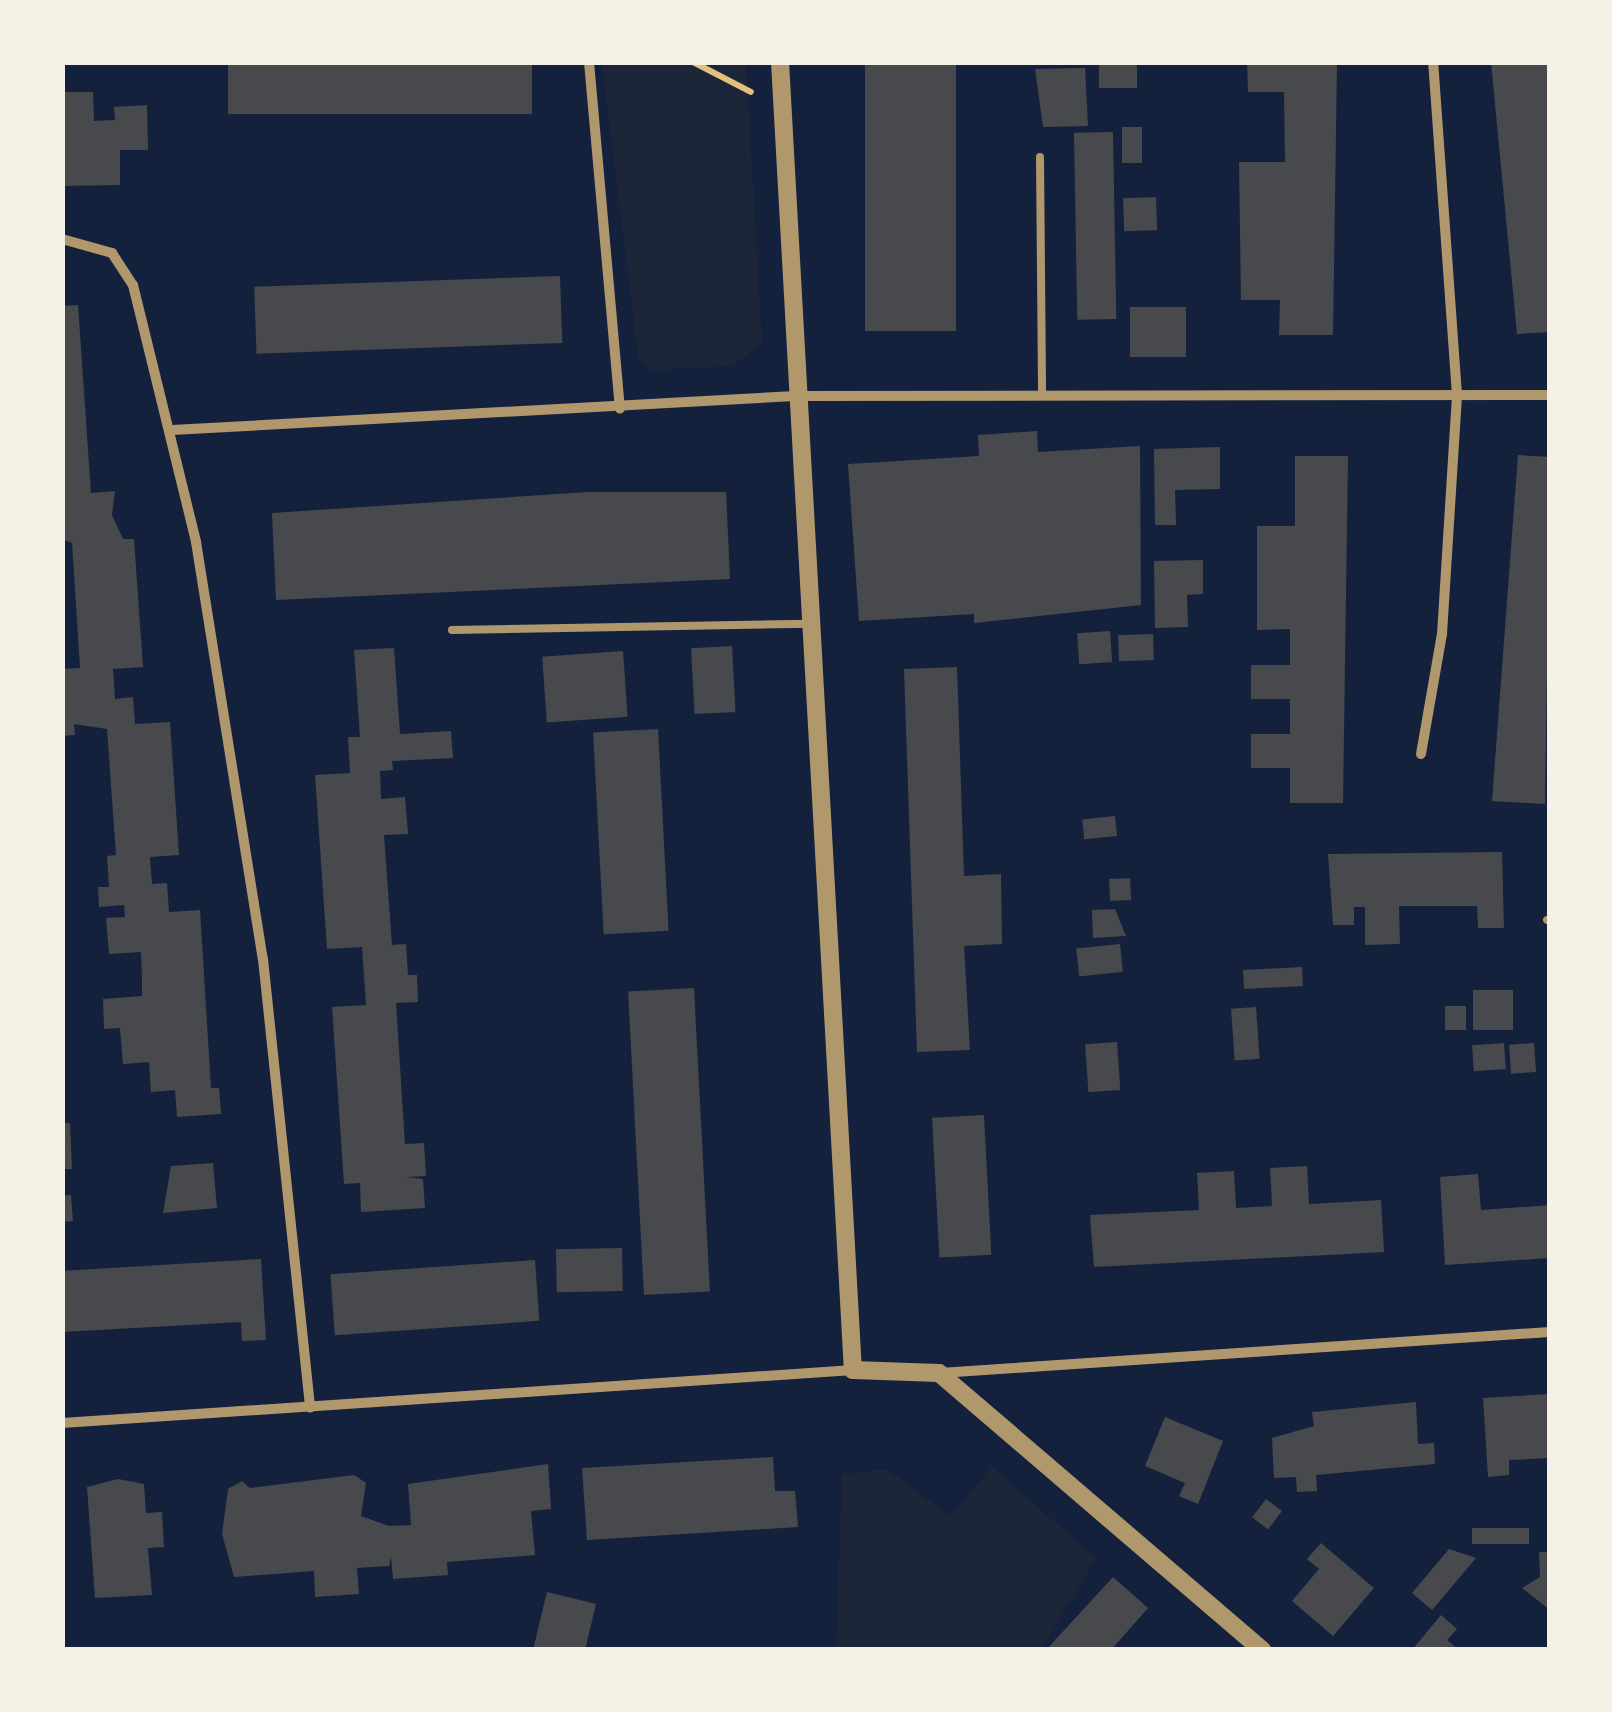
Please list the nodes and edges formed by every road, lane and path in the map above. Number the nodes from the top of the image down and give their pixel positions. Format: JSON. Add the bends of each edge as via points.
{"nodes":[{"id":1,"x":589,"y":62,"type":"edge"},
{"id":2,"x":693,"y":62,"type":"edge"},
{"id":3,"x":780,"y":62,"type":"edge"},
{"id":4,"x":1433,"y":62,"type":"edge"},
{"id":5,"x":783,"y":108,"type":"junction"},
{"id":6,"x":1040,"y":157,"type":"dead end"},
{"id":7,"x":62,"y":239,"type":"edge"},
{"id":8,"x":1457,"y":395,"type":"junction"},
{"id":9,"x":1550,"y":395,"type":"edge"},
{"id":10,"x":794,"y":396,"type":"junction"},
{"id":11,"x":1042,"y":396,"type":"junction"},
{"id":12,"x":620,"y":408,"type":"junction"},
{"id":13,"x":172,"y":430,"type":"junction"},
{"id":14,"x":809,"y":624,"type":"junction"},
{"id":15,"x":452,"y":630,"type":"dead end"},
{"id":16,"x":1421,"y":754,"type":"dead end"},
{"id":17,"x":1550,"y":1332,"type":"edge"},
{"id":18,"x":854,"y":1370,"type":"junction"},
{"id":19,"x":938,"y":1373,"type":"junction"},
{"id":20,"x":310,"y":1408,"type":"junction"},
{"id":21,"x":62,"y":1422,"type":"edge"},
{"id":22,"x":1262,"y":1650,"type":"edge"}],
"edges":[{"from":1,"to":12,"type":"street"},
{"from":2,"to":5,"type":"path"},
{"from":3,"to":5,"type":"street"},
{"from":4,"to":8,"type":"street"},
{"from":5,"to":10,"type":"street"},
{"from":6,"to":11,"type":"lane"},
{"from":7,"to":13,"type":"street","via":[[112,252],[140,306]]},
{"from":8,"to":9,"type":"street"},
{"from":8,"to":11,"type":"street"},
{"from":8,"to":16,"type":"street","via":[[1442,634]]},
{"from":10,"to":11,"type":"street"},
{"from":10,"to":12,"type":"street"},
{"from":10,"to":14,"type":"street"},
{"from":12,"to":13,"type":"street"},
{"from":13,"to":20,"type":"street","via":[[263,958]]},
{"from":14,"to":15,"type":"lane"},
{"from":14,"to":18,"type":"street"},
{"from":17,"to":19,"type":"street"},
{"from":18,"to":19,"type":"street"},
{"from":18,"to":20,"type":"street"},
{"from":19,"to":22,"type":"street"},
{"from":20,"to":21,"type":"street"}]}
